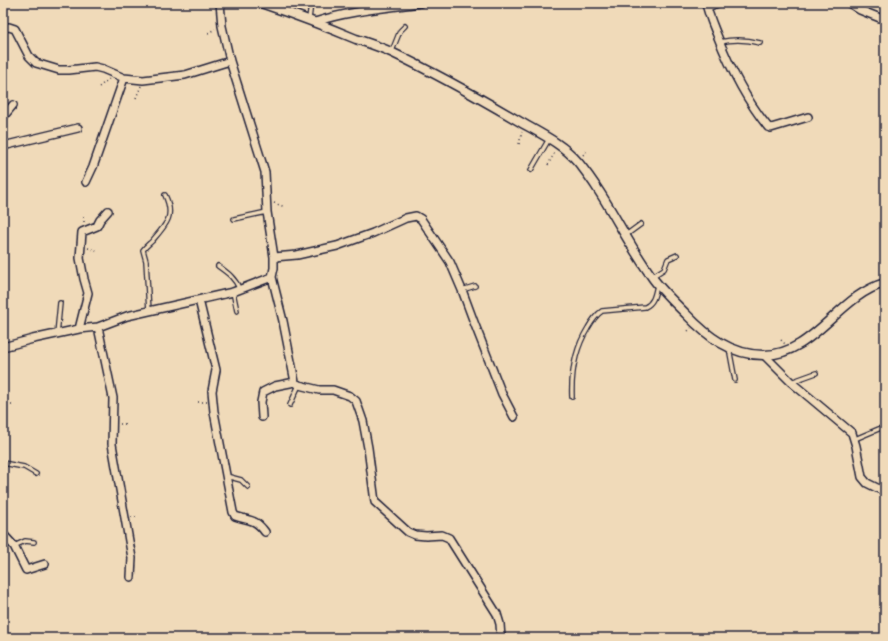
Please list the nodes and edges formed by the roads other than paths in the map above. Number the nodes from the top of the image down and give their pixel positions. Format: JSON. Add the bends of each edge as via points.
{"nodes":[{"id":1,"x":220,"y":3,"type":"edge"},
{"id":2,"x":261,"y":3,"type":"edge"},
{"id":3,"x":311,"y":3,"type":"edge"},
{"id":4,"x":420,"y":3,"type":"edge"},
{"id":5,"x":723,"y":3,"type":"edge"},
{"id":6,"x":849,"y":3,"type":"edge"},
{"id":7,"x":706,"y":6,"type":"edge"},
{"id":8,"x":885,"y":20,"type":"edge"},
{"id":9,"x":312,"y":21,"type":"junction"},
{"id":10,"x":405,"y":26,"type":"dead end"},
{"id":11,"x":3,"y":28,"type":"edge"},
{"id":12,"x":720,"y":42,"type":"junction"},
{"id":13,"x":760,"y":43,"type":"dead end"},
{"id":14,"x":391,"y":52,"type":"junction"},
{"id":15,"x":230,"y":61,"type":"junction"},
{"id":16,"x":124,"y":78,"type":"junction"},
{"id":17,"x":13,"y":105,"type":"dead end"},
{"id":18,"x":3,"y":117,"type":"edge"},
{"id":19,"x":808,"y":117,"type":"dead end"},
{"id":20,"x":78,"y":128,"type":"dead end"},
{"id":21,"x":549,"y":139,"type":"junction"},
{"id":22,"x":3,"y":146,"type":"edge"},
{"id":23,"x":532,"y":170,"type":"dead end"},
{"id":24,"x":86,"y":182,"type":"dead end"},
{"id":25,"x":165,"y":195,"type":"dead end"},
{"id":26,"x":108,"y":211,"type":"dead end"},
{"id":27,"x":267,"y":212,"type":"junction"},
{"id":28,"x":234,"y":219,"type":"dead end"},
{"id":29,"x":640,"y":224,"type":"dead end"},
{"id":30,"x":625,"y":236,"type":"junction"},
{"id":31,"x":678,"y":255,"type":"dead end"},
{"id":32,"x":274,"y":257,"type":"junction"},
{"id":33,"x":218,"y":266,"type":"dead end"},
{"id":34,"x":272,"y":277,"type":"junction"},
{"id":35,"x":652,"y":277,"type":"junction"},
{"id":36,"x":885,"y":283,"type":"edge"},
{"id":37,"x":658,"y":284,"type":"junction"},
{"id":38,"x":475,"y":286,"type":"dead end"},
{"id":39,"x":462,"y":290,"type":"junction"},
{"id":40,"x":236,"y":291,"type":"junction"},
{"id":41,"x":199,"y":300,"type":"junction"},
{"id":42,"x":60,"y":303,"type":"dead end"},
{"id":43,"x":149,"y":311,"type":"junction"},
{"id":44,"x":236,"y":311,"type":"dead end"},
{"id":45,"x":98,"y":327,"type":"junction"},
{"id":46,"x":79,"y":329,"type":"junction"},
{"id":47,"x":57,"y":334,"type":"junction"},
{"id":48,"x":3,"y":347,"type":"edge"},
{"id":49,"x":729,"y":348,"type":"junction"},
{"id":50,"x":764,"y":355,"type":"junction"},
{"id":51,"x":816,"y":374,"type":"dead end"},
{"id":52,"x":735,"y":380,"type":"dead end"},
{"id":53,"x":791,"y":382,"type":"junction"},
{"id":54,"x":297,"y":383,"type":"junction"},
{"id":55,"x":572,"y":397,"type":"dead end"},
{"id":56,"x":290,"y":405,"type":"dead end"},
{"id":57,"x":262,"y":417,"type":"dead end"},
{"id":58,"x":514,"y":417,"type":"dead end"},
{"id":59,"x":885,"y":428,"type":"edge"},
{"id":60,"x":855,"y":439,"type":"junction"},
{"id":61,"x":3,"y":463,"type":"edge"},
{"id":62,"x":36,"y":474,"type":"dead end"},
{"id":63,"x":225,"y":476,"type":"junction"},
{"id":64,"x":248,"y":487,"type":"dead end"},
{"id":65,"x":885,"y":492,"type":"edge"},
{"id":66,"x":265,"y":532,"type":"dead end"},
{"id":67,"x":3,"y":534,"type":"edge"},
{"id":68,"x":34,"y":542,"type":"dead end"},
{"id":69,"x":14,"y":546,"type":"junction"},
{"id":70,"x":45,"y":564,"type":"dead end"},
{"id":71,"x":131,"y":577,"type":"dead end"},
{"id":72,"x":501,"y":638,"type":"edge"}],
"edges":[{"from":1,"to":15,"type":"street"},
{"from":2,"to":9,"type":"street"},
{"from":3,"to":9,"type":"lane"},
{"from":4,"to":9,"type":"street"},
{"from":5,"to":7,"type":"lane"},
{"from":6,"to":8,"type":"street"},
{"from":7,"to":12,"type":"street"},
{"from":9,"to":14,"type":"street"},
{"from":10,"to":14,"type":"lane","via":[[400,31]]},
{"from":11,"to":16,"type":"street","via":[[15,29],[29,56],[36,63],[59,70],[95,67]]},
{"from":12,"to":13,"type":"lane","via":[[745,39]]},
{"from":12,"to":19,"type":"street","via":[[737,80],[768,127]]},
{"from":14,"to":21,"type":"street","via":[[488,103]]},
{"from":15,"to":16,"type":"street","via":[[185,75],[143,80]]},
{"from":15,"to":27,"type":"street","via":[[264,167]]},
{"from":16,"to":24,"type":"street"},
{"from":17,"to":18,"type":"street"},
{"from":20,"to":22,"type":"street"},
{"from":21,"to":23,"type":"lane"},
{"from":21,"to":30,"type":"street","via":[[570,154],[582,167]]},
{"from":25,"to":43,"type":"lane","via":[[170,213],[166,223],[143,250]]},
{"from":26,"to":46,"type":"street","via":[[98,226],[82,232],[80,258],[88,293]]},
{"from":27,"to":28,"type":"lane"},
{"from":27,"to":32,"type":"street"},
{"from":29,"to":30,"type":"lane"},
{"from":30,"to":35,"type":"street"},
{"from":31,"to":35,"type":"lane","via":[[668,260],[664,269]]},
{"from":32,"to":34,"type":"street"},
{"from":32,"to":39,"type":"street","via":[[337,246],[416,216],[421,219],[450,262]]},
{"from":33,"to":40,"type":"lane","via":[[236,281]]},
{"from":34,"to":40,"type":"street"},
{"from":34,"to":54,"type":"street"},
{"from":35,"to":37,"type":"street"},
{"from":36,"to":50,"type":"street","via":[[863,293],[808,339],[790,349]]},
{"from":37,"to":49,"type":"street","via":[[695,324]]},
{"from":37,"to":55,"type":"lane","via":[[650,305],[602,311],[592,320],[576,353],[571,382]]},
{"from":38,"to":39,"type":"lane"},
{"from":39,"to":58,"type":"street"},
{"from":40,"to":41,"type":"street"},
{"from":40,"to":44,"type":"lane"},
{"from":41,"to":43,"type":"street"},
{"from":41,"to":63,"type":"street","via":[[216,370],[212,391]]},
{"from":42,"to":47,"type":"lane"},
{"from":43,"to":45,"type":"street"},
{"from":45,"to":46,"type":"street"},
{"from":45,"to":71,"type":"street","via":[[113,398],[112,444],[132,558]]},
{"from":46,"to":47,"type":"street"},
{"from":47,"to":48,"type":"street"},
{"from":49,"to":50,"type":"street","via":[[737,352]]},
{"from":49,"to":52,"type":"lane"},
{"from":50,"to":53,"type":"street"},
{"from":51,"to":53,"type":"lane"},
{"from":53,"to":60,"type":"street","via":[[847,428]]},
{"from":54,"to":56,"type":"lane"},
{"from":54,"to":57,"type":"street","via":[[275,386],[263,392],[260,402]]},
{"from":54,"to":72,"type":"street","via":[[319,390],[334,390],[356,401],[367,441],[375,502],[408,532],[426,536],[442,534],[449,538],[497,614]]},
{"from":59,"to":60,"type":"lane"},
{"from":60,"to":65,"type":"street","via":[[862,477],[867,483]]},
{"from":61,"to":62,"type":"lane","via":[[24,467]]},
{"from":63,"to":64,"type":"lane","via":[[235,477]]},
{"from":63,"to":66,"type":"street","via":[[235,516],[254,521]]},
{"from":67,"to":69,"type":"street"},
{"from":68,"to":69,"type":"lane","via":[[25,541]]},
{"from":69,"to":70,"type":"street","via":[[26,570]]}]}
